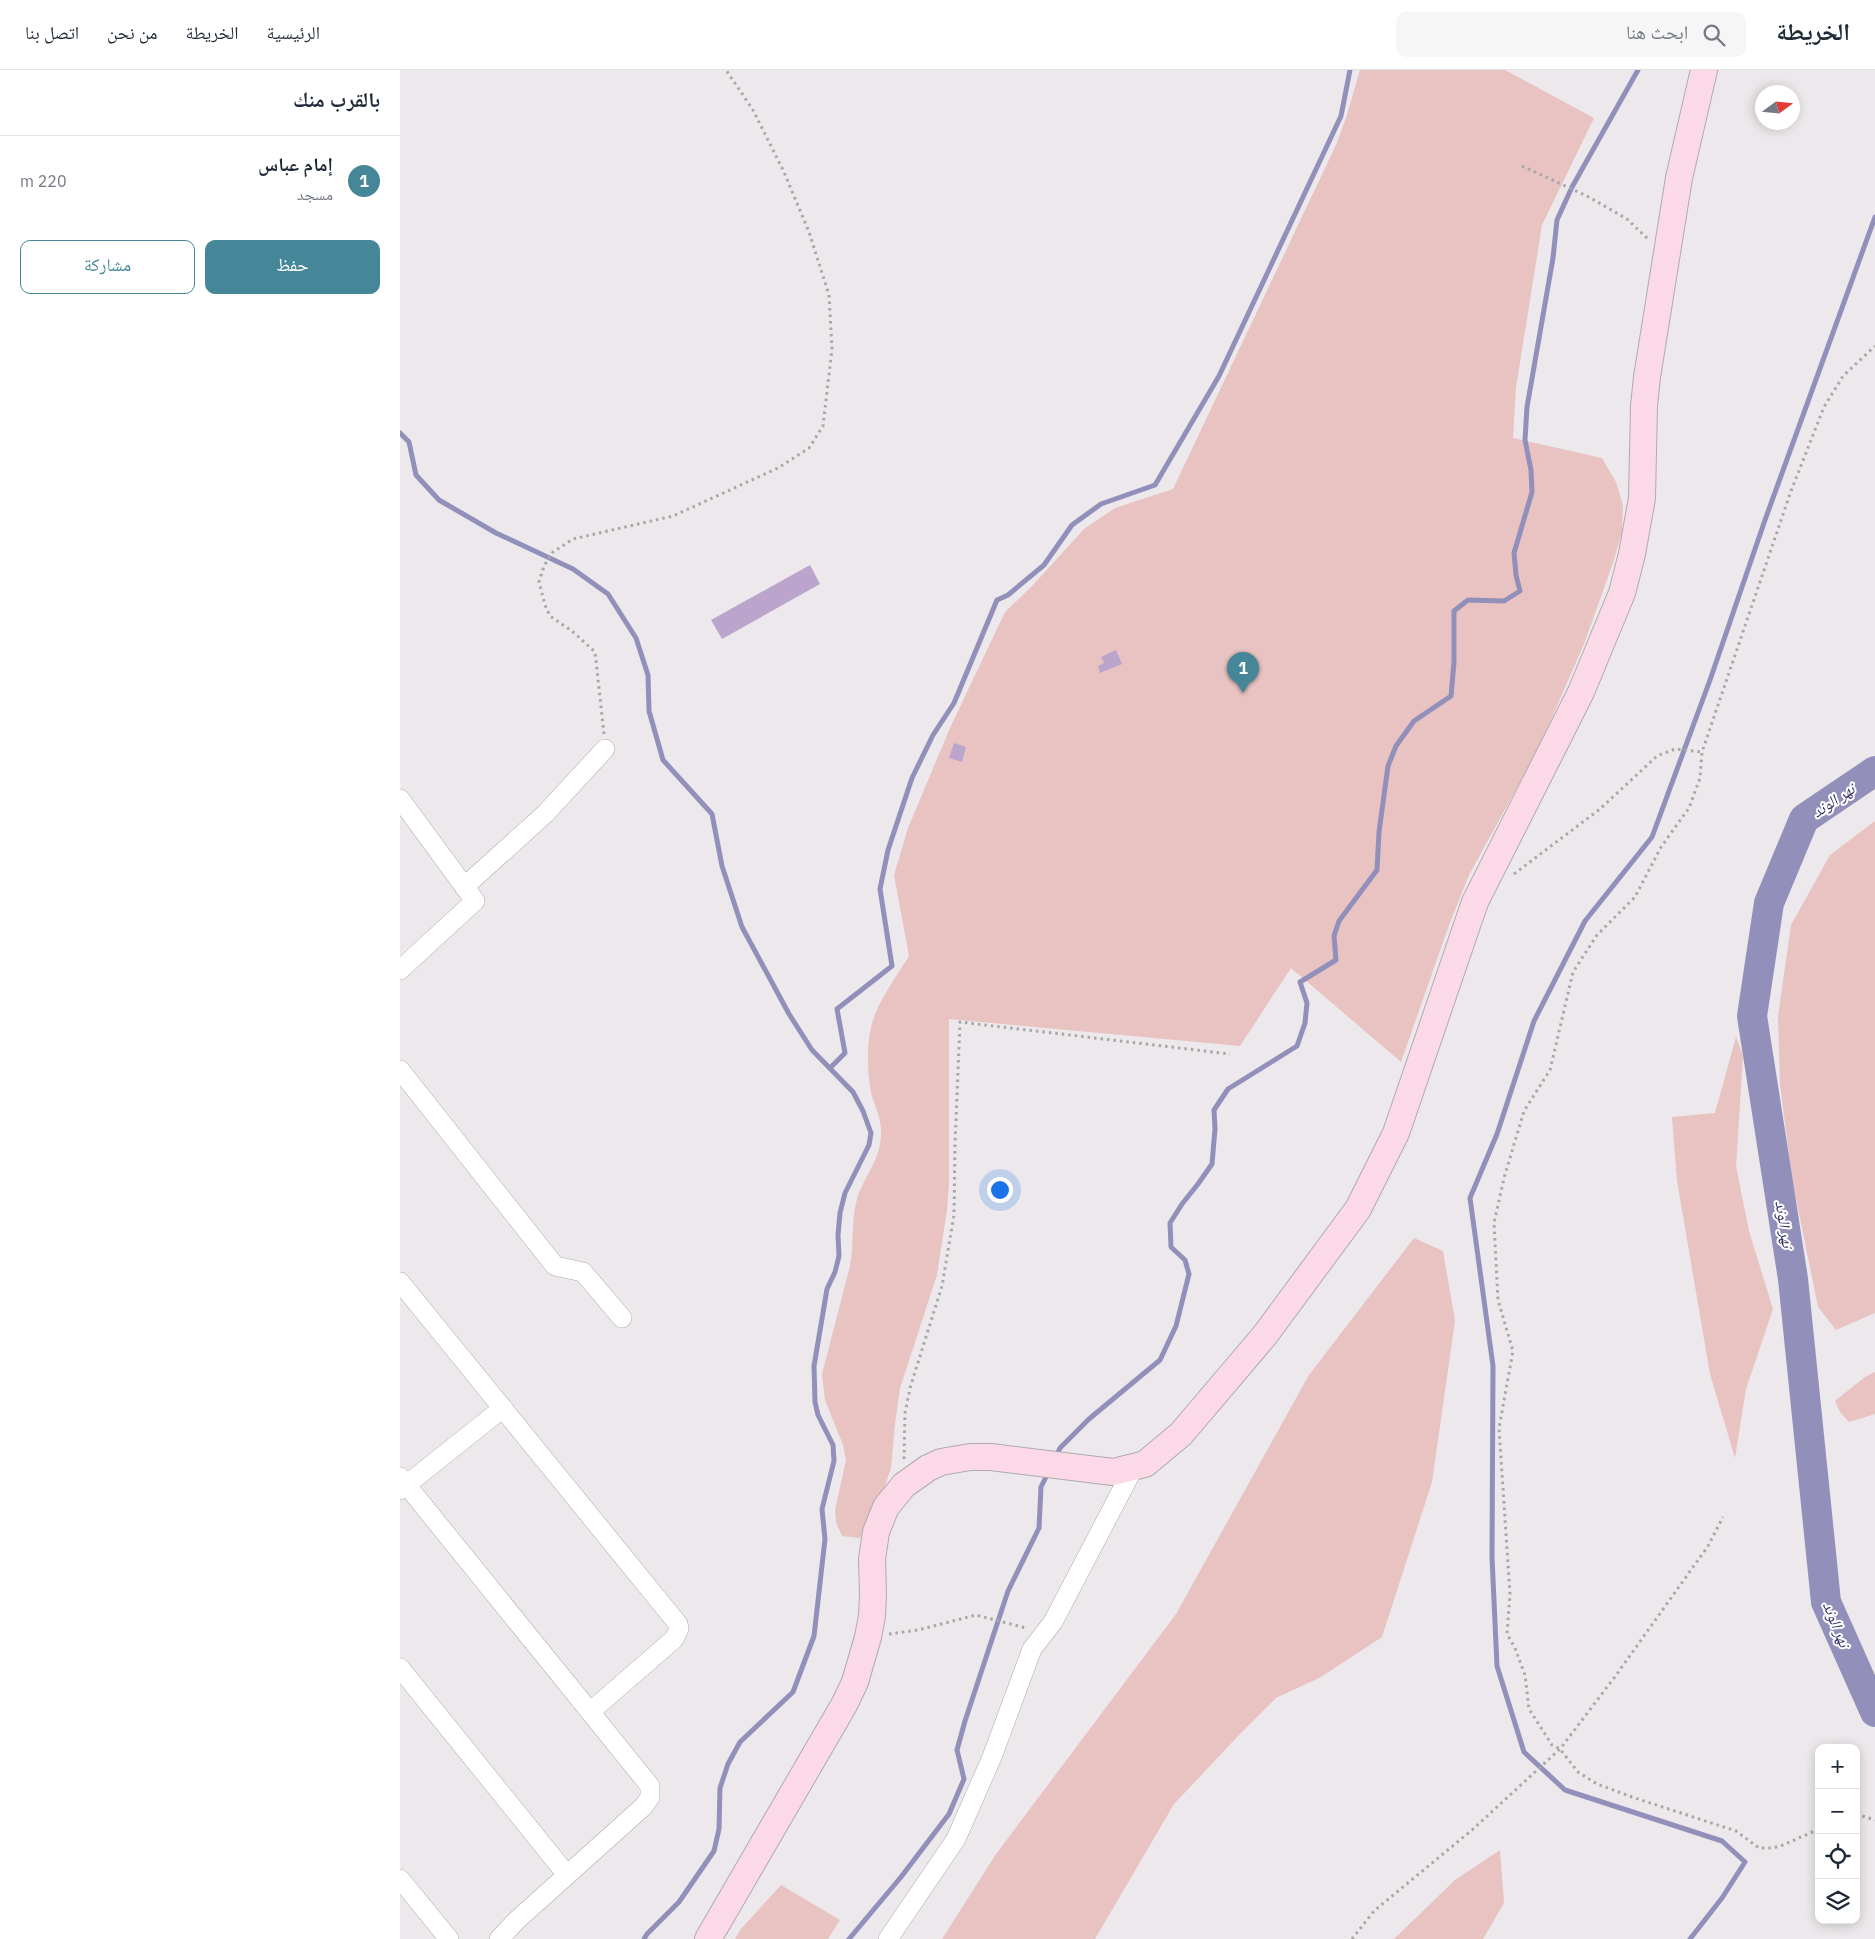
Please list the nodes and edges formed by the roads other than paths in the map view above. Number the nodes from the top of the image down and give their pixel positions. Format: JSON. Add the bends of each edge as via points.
{"nodes":[{"id":1,"x":1704,"y":70,"type":"edge"},
{"id":2,"x":605,"y":749,"type":"road end"},
{"id":3,"x":404,"y":811,"type":"edge"},
{"id":4,"x":464,"y":887,"type":"junction"},
{"id":5,"x":400,"y":970,"type":"edge"},
{"id":6,"x":400,"y":1070,"type":"edge"},
{"id":7,"x":400,"y":1282,"type":"edge"},
{"id":8,"x":622,"y":1318,"type":"dead end"},
{"id":9,"x":503,"y":1408,"type":"junction"},
{"id":10,"x":1134,"y":1467,"type":"junction"},
{"id":11,"x":402,"y":1484,"type":"edge"},
{"id":12,"x":400,"y":1668,"type":"edge"},
{"id":13,"x":590,"y":1712,"type":"junction"},
{"id":14,"x":567,"y":1875,"type":"junction"},
{"id":15,"x":400,"y":1879,"type":"edge"},
{"id":16,"x":449,"y":1939,"type":"edge"},
{"id":17,"x":499,"y":1939,"type":"edge"},
{"id":18,"x":708,"y":1939,"type":"edge"},
{"id":19,"x":888,"y":1939,"type":"edge"}],
"edges":[{"from":1,"to":10,"type":"main road","via":[[1679,178],[1646,377],[1640,507],[1622,593],[1581,692],[1475,902],[1396,1133],[1358,1209],[1265,1335],[1181,1434],[1144,1464]]},
{"from":2,"to":4,"type":"street","via":[[545,814]]},
{"from":3,"to":4,"type":"street"},
{"from":4,"to":5,"type":"street","via":[[475,902]]},
{"from":6,"to":8,"type":"street","via":[[555,1266],[583,1272]]},
{"from":7,"to":9,"type":"street"},
{"from":9,"to":11,"type":"street"},
{"from":9,"to":13,"type":"street","via":[[678,1624],[674,1639]]},
{"from":10,"to":18,"type":"main road","via":[[1113,1472],[991,1457],[956,1458],[928,1468],[904,1485],[886,1507],[876,1532],[872,1559],[872,1616],[858,1674],[844,1705]]},
{"from":10,"to":19,"type":"street","via":[[1053,1622],[1032,1649],[992,1757],[956,1839]]},
{"from":11,"to":13,"type":"street"},
{"from":12,"to":14,"type":"street"},
{"from":13,"to":14,"type":"street","via":[[647,1781],[651,1791],[644,1806]]},
{"from":14,"to":17,"type":"street"},
{"from":15,"to":16,"type":"street"}]}
